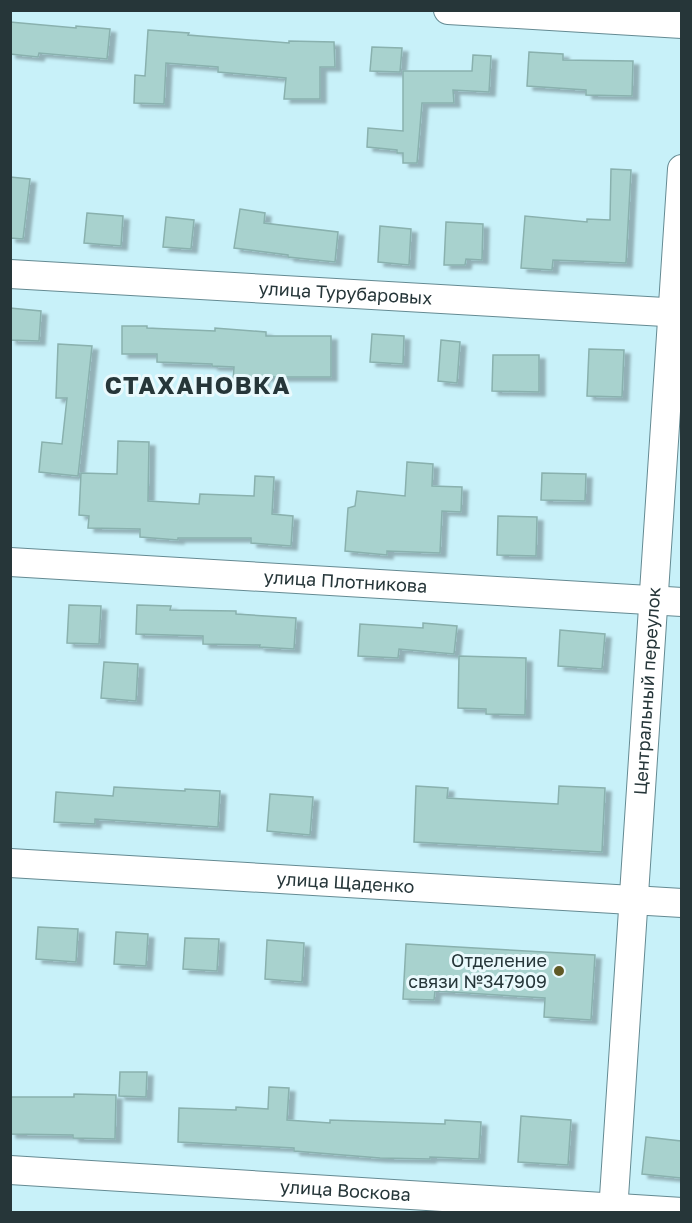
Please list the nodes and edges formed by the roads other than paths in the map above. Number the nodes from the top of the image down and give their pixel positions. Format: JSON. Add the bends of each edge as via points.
{"nodes":[{"id":1,"x":448,"y":10,"type":"edge"},
{"id":2,"x":681,"y":24,"type":"edge"},
{"id":3,"x":681,"y":169,"type":"edge"},
{"id":4,"x":10,"y":274,"type":"edge"},
{"id":5,"x":677,"y":313,"type":"edge"},
{"id":6,"x":10,"y":562,"type":"edge"},
{"id":7,"x":653,"y":601,"type":"junction"},
{"id":8,"x":681,"y":602,"type":"edge"},
{"id":9,"x":10,"y":863,"type":"edge"},
{"id":10,"x":634,"y":900,"type":"junction"},
{"id":11,"x":681,"y":903,"type":"edge"},
{"id":12,"x":10,"y":1170,"type":"edge"},
{"id":13,"x":614,"y":1210,"type":"edge"},
{"id":14,"x":681,"y":1212,"type":"edge"}],
"edges":[{"from":1,"to":2,"type":"street"},
{"from":3,"to":5,"type":"street","name":"Центральный переулок"},
{"from":4,"to":5,"type":"street","name":"улица Турубаровых"},
{"from":5,"to":7,"type":"street","name":"Центральный переулок"},
{"from":6,"to":7,"type":"street","name":"улица Плотникова"},
{"from":7,"to":8,"type":"street","name":"улица Плотникова"},
{"from":7,"to":10,"type":"street","name":"Центральный переулок"},
{"from":9,"to":10,"type":"street","name":"улица Щаденко"},
{"from":10,"to":11,"type":"street","name":"улица Щаденко"},
{"from":10,"to":13,"type":"street","name":"Центральный переулок"},
{"from":12,"to":13,"type":"street","name":"улица Воскова"},
{"from":13,"to":14,"type":"street","name":"улица Воскова"}]}
